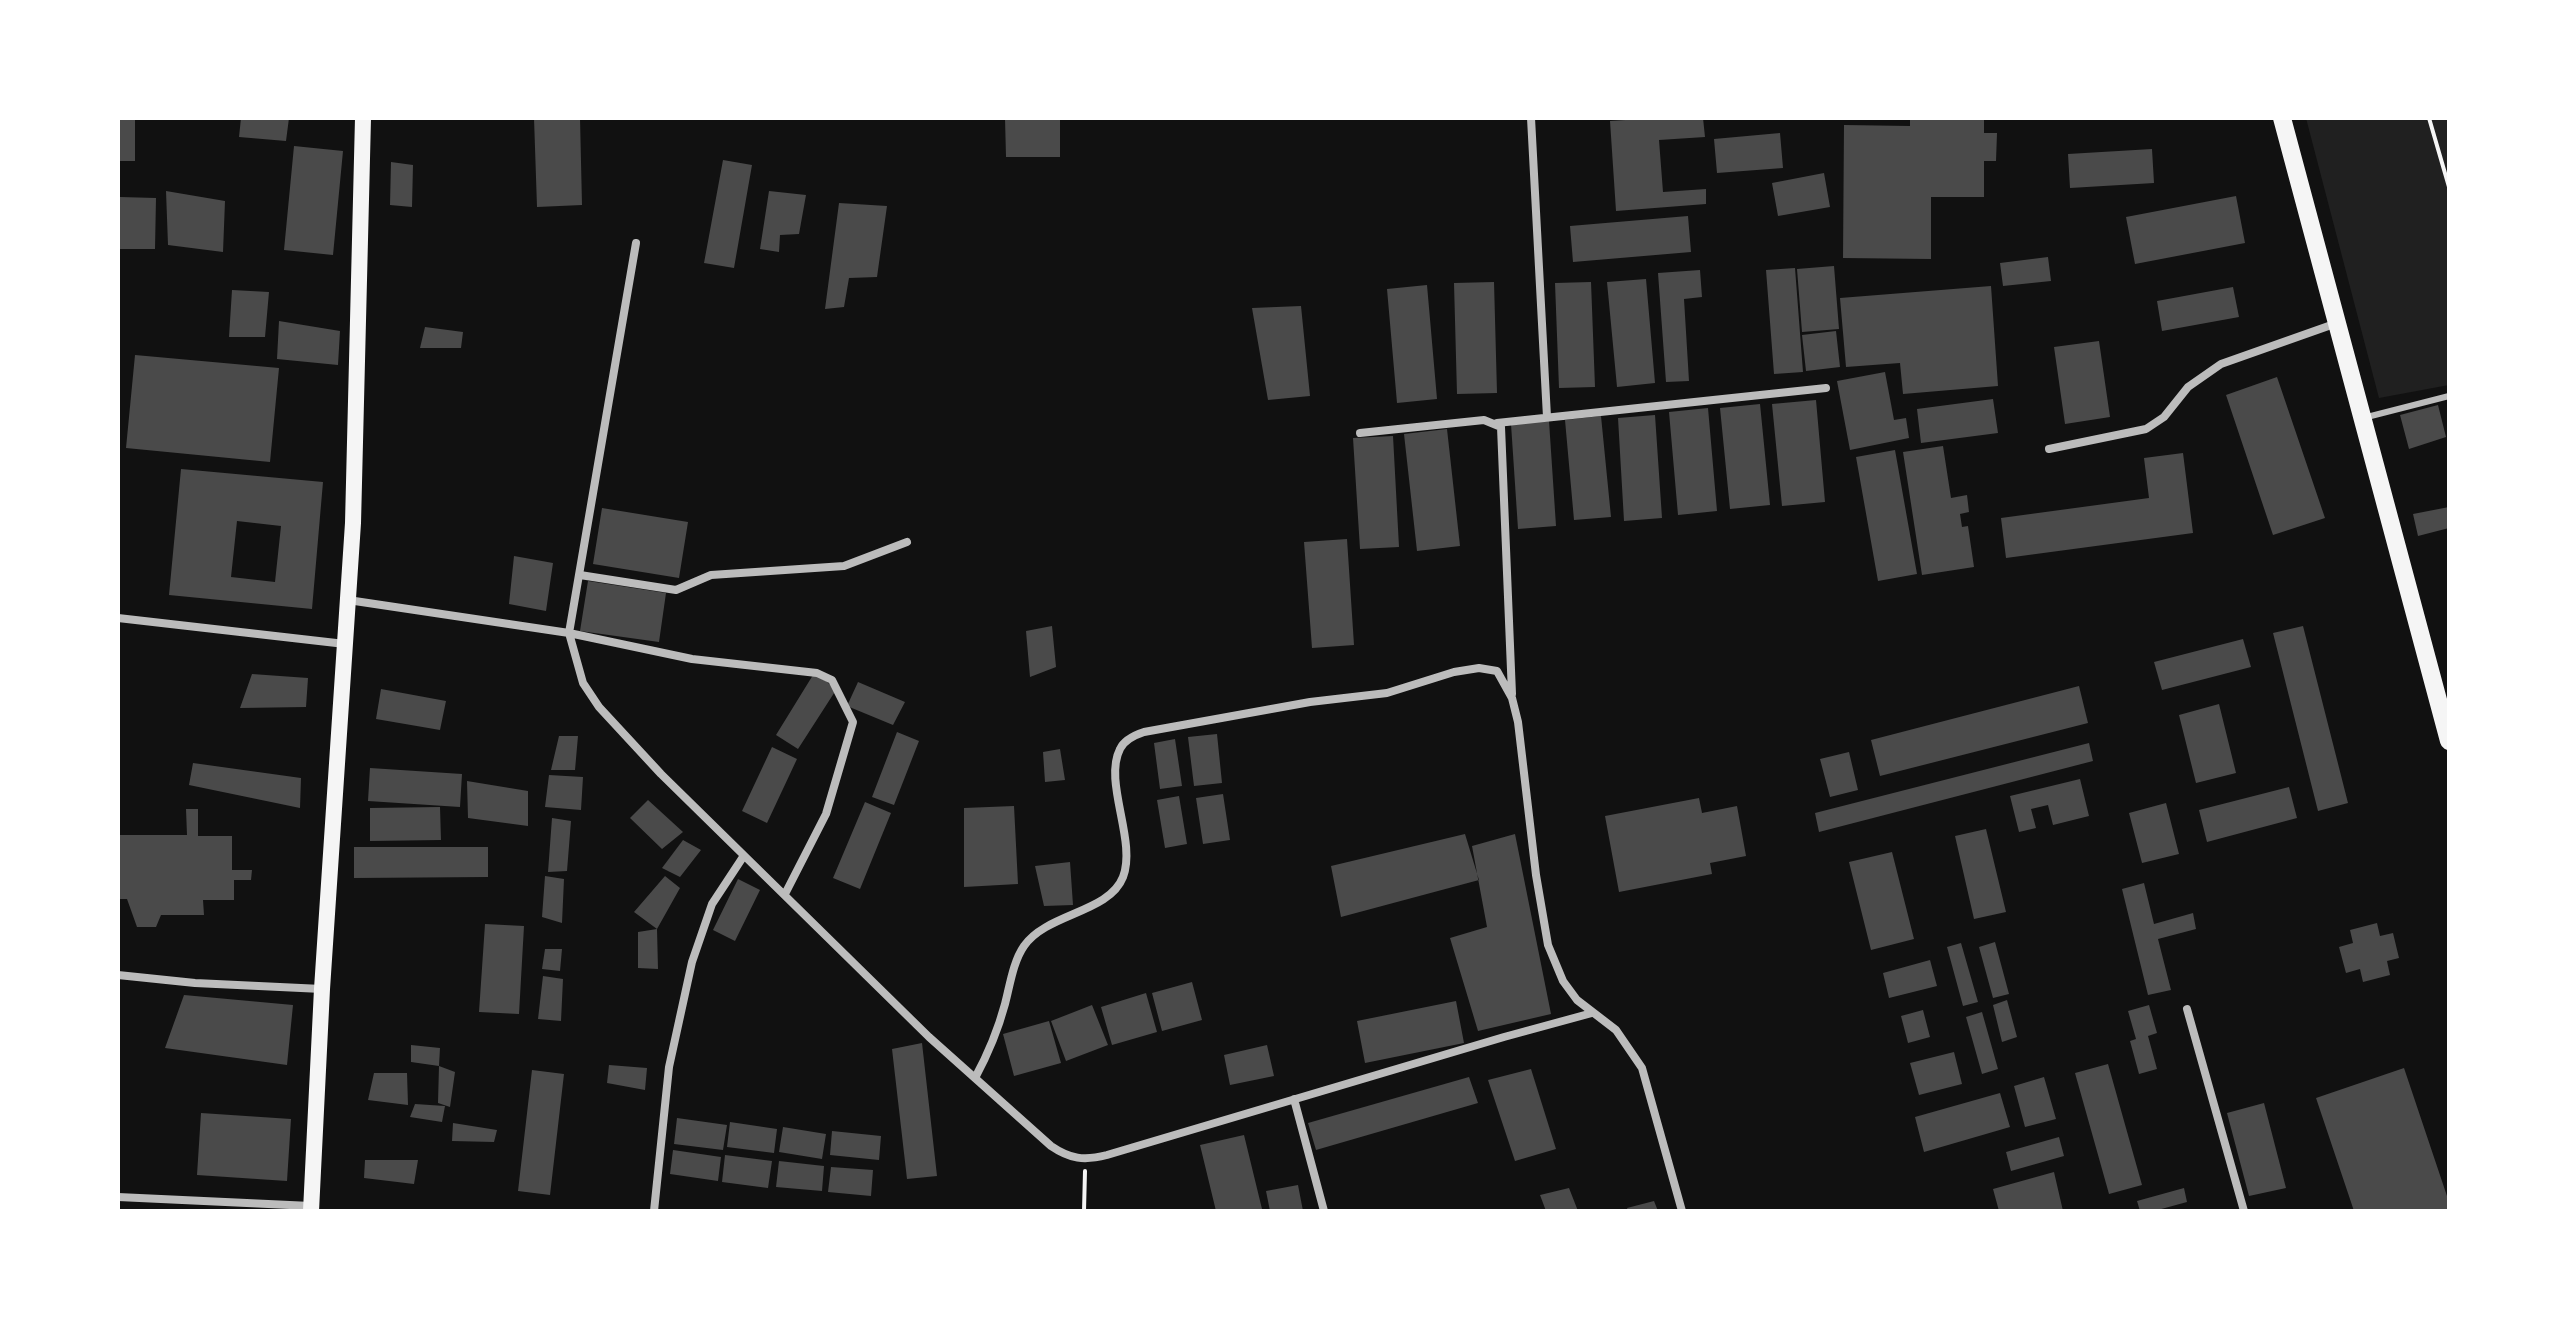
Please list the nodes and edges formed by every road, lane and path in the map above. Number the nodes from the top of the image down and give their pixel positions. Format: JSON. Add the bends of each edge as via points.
{"nodes":[{"id":1,"x":363,"y":118,"type":"edge"},
{"id":2,"x":1531,"y":118,"type":"edge"},
{"id":3,"x":2282,"y":118,"type":"edge"},
{"id":4,"x":2429,"y":118,"type":"edge"},
{"id":5,"x":2449,"y":187,"type":"edge"},
{"id":6,"x":636,"y":243,"type":"dead end"},
{"id":7,"x":2338,"y":323,"type":"junction"},
{"id":8,"x":1826,"y":388,"type":"dead end"},
{"id":9,"x":2449,"y":396,"type":"edge"},
{"id":10,"x":1547,"y":417,"type":"junction"},
{"id":11,"x":2363,"y":418,"type":"junction"},
{"id":12,"x":1496,"y":423,"type":"junction"},
{"id":13,"x":1360,"y":433,"type":"dead end"},
{"id":14,"x":2049,"y":449,"type":"dead end"},
{"id":15,"x":907,"y":542,"type":"dead end"},
{"id":16,"x":580,"y":575,"type":"junction"},
{"id":17,"x":348,"y":600,"type":"junction"},
{"id":18,"x":118,"y":618,"type":"edge"},
{"id":19,"x":569,"y":633,"type":"junction"},
{"id":20,"x":345,"y":644,"type":"junction"},
{"id":21,"x":1512,"y":698,"type":"junction"},
{"id":22,"x":2449,"y":741,"type":"edge"},
{"id":23,"x":743,"y":857,"type":"junction"},
{"id":24,"x":785,"y":894,"type":"junction"},
{"id":25,"x":118,"y":975,"type":"edge"},
{"id":26,"x":322,"y":989,"type":"junction"},
{"id":27,"x":2187,"y":1009,"type":"dead end"},
{"id":28,"x":1592,"y":1013,"type":"junction"},
{"id":29,"x":975,"y":1078,"type":"junction"},
{"id":30,"x":1294,"y":1099,"type":"junction"},
{"id":31,"x":1085,"y":1160,"type":"junction"},
{"id":32,"x":118,"y":1197,"type":"edge"},
{"id":33,"x":311,"y":1208,"type":"edge"},
{"id":34,"x":654,"y":1211,"type":"edge"},
{"id":35,"x":1084,"y":1211,"type":"edge"},
{"id":36,"x":1324,"y":1211,"type":"edge"},
{"id":37,"x":1682,"y":1211,"type":"edge"},
{"id":38,"x":2244,"y":1211,"type":"edge"}],
"edges":[{"from":1,"to":17,"type":"main road"},
{"from":2,"to":10,"type":"street"},
{"from":3,"to":7,"type":"main road"},
{"from":4,"to":5,"type":"path"},
{"from":6,"to":16,"type":"street"},
{"from":7,"to":11,"type":"main road"},
{"from":7,"to":14,"type":"street","via":[[2221,364],[2188,387],[2164,417],[2146,429]]},
{"from":8,"to":10,"type":"street"},
{"from":9,"to":11,"type":"lane"},
{"from":10,"to":12,"type":"street"},
{"from":11,"to":22,"type":"main road"},
{"from":12,"to":13,"type":"street"},
{"from":12,"to":21,"type":"street","via":[[1503,435]]},
{"from":15,"to":16,"type":"street","via":[[844,566],[711,575],[676,590]]},
{"from":16,"to":19,"type":"street"},
{"from":17,"to":19,"type":"street"},
{"from":17,"to":20,"type":"main road"},
{"from":18,"to":20,"type":"street"},
{"from":19,"to":23,"type":"street","via":[[583,683],[599,707]]},
{"from":19,"to":24,"type":"street","via":[[692,659],[817,673],[832,680],[851,714],[851,732],[826,814]]},
{"from":20,"to":26,"type":"main road"},
{"from":21,"to":28,"type":"street","via":[[1548,945],[1563,981]]},
{"from":21,"to":29,"type":"street","via":[[1497,671],[1479,668],[1387,693],[1131,737],[1119,750],[1116,767],[1128,860],[1120,885],[1037,932],[1024,946],[992,1046]]},
{"from":23,"to":24,"type":"street"},
{"from":23,"to":34,"type":"street","via":[[712,904],[692,962],[669,1067]]},
{"from":24,"to":29,"type":"street"},
{"from":25,"to":26,"type":"street"},
{"from":26,"to":33,"type":"main road"},
{"from":27,"to":38,"type":"street"},
{"from":28,"to":30,"type":"street"},
{"from":28,"to":37,"type":"street","via":[[1616,1030],[1642,1068]]},
{"from":29,"to":31,"type":"street","via":[[1051,1146]]},
{"from":30,"to":31,"type":"street"},
{"from":30,"to":36,"type":"street"},
{"from":31,"to":35,"type":"path"},
{"from":32,"to":33,"type":"street"}]}
